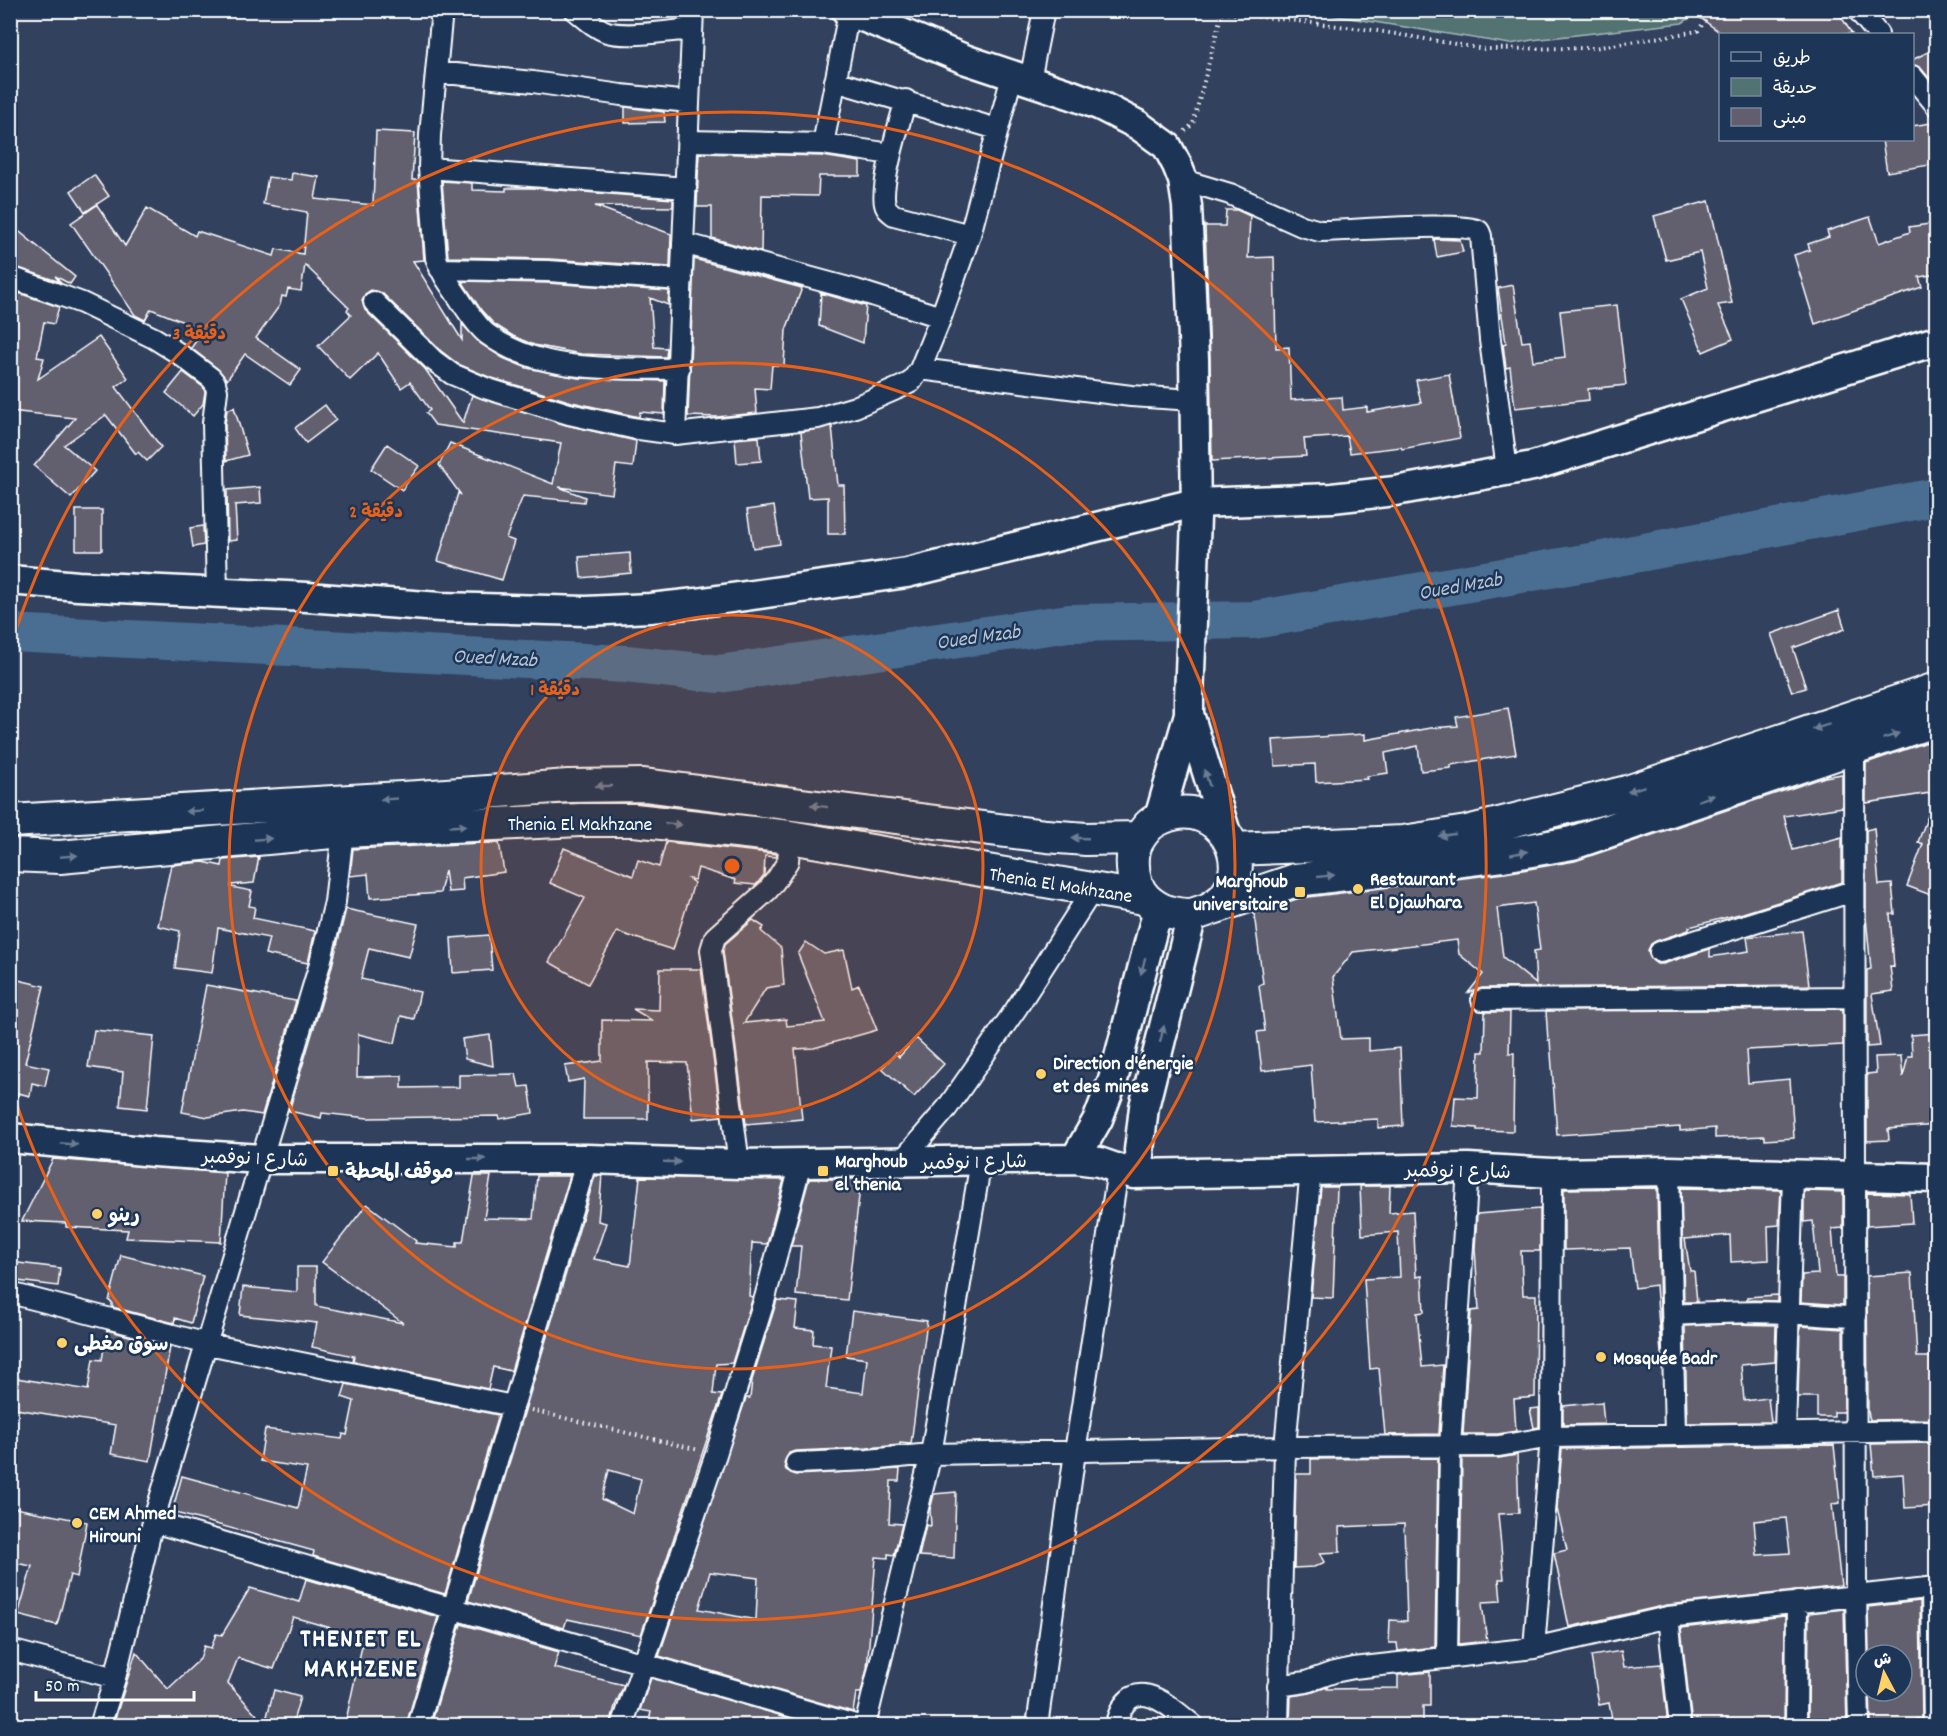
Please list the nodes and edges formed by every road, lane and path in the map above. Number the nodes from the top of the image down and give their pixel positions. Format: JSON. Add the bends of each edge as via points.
{"nodes":[{"id":1,"x":442,"y":10,"type":"edge"},
{"id":2,"x":575,"y":10,"type":"edge"},
{"id":3,"x":1044,"y":10,"type":"edge"},
{"id":4,"x":1712,"y":10,"type":"edge"},
{"id":5,"x":1858,"y":10,"type":"edge"},
{"id":6,"x":848,"y":11,"type":"edge"},
{"id":7,"x":693,"y":20,"type":"edge"},
{"id":8,"x":1877,"y":33,"type":"edge"},
{"id":9,"x":436,"y":72,"type":"junction"},
{"id":10,"x":1021,"y":78,"type":"junction"},
{"id":11,"x":1914,"y":78,"type":"edge"},
{"id":12,"x":835,"y":81,"type":"junction"},
{"id":13,"x":906,"y":100,"type":"junction"},
{"id":14,"x":688,"y":102,"type":"junction"},
{"id":15,"x":1936,"y":105,"type":"edge"},
{"id":16,"x":997,"y":129,"type":"junction"},
{"id":17,"x":688,"y":141,"type":"junction"},
{"id":18,"x":823,"y":144,"type":"junction"},
{"id":19,"x":1167,"y":146,"type":"junction"},
{"id":20,"x":891,"y":154,"type":"junction"},
{"id":21,"x":429,"y":168,"type":"junction"},
{"id":22,"x":1183,"y":180,"type":"junction"},
{"id":23,"x":686,"y":188,"type":"junction"},
{"id":24,"x":970,"y":235,"type":"junction"},
{"id":25,"x":683,"y":243,"type":"junction"},
{"id":26,"x":440,"y":270,"type":"junction"},
{"id":27,"x":10,"y":277,"type":"edge"},
{"id":28,"x":682,"y":280,"type":"junction"},
{"id":29,"x":374,"y":302,"type":"dead end"},
{"id":30,"x":941,"y":317,"type":"junction"},
{"id":31,"x":1936,"y":340,"type":"edge"},
{"id":32,"x":679,"y":369,"type":"junction"},
{"id":33,"x":920,"y":369,"type":"junction"},
{"id":34,"x":1194,"y":400,"type":"junction"},
{"id":35,"x":675,"y":434,"type":"junction"},
{"id":36,"x":1507,"y":470,"type":"junction"},
{"id":37,"x":1196,"y":510,"type":"junction"},
{"id":38,"x":10,"y":580,"type":"edge"},
{"id":39,"x":217,"y":592,"type":"junction"},
{"id":40,"x":1936,"y":688,"type":"edge"},
{"id":41,"x":1189,"y":706,"type":"junction"},
{"id":42,"x":1936,"y":720,"type":"edge"},
{"id":43,"x":1854,"y":749,"type":"junction"},
{"id":44,"x":10,"y":821,"type":"edge"},
{"id":45,"x":1149,"y":828,"type":"junction"},
{"id":46,"x":344,"y":831,"type":"junction"},
{"id":47,"x":790,"y":837,"type":"junction"},
{"id":48,"x":1230,"y":841,"type":"junction"},
{"id":49,"x":10,"y":855,"type":"edge"},
{"id":50,"x":1094,"y":890,"type":"junction"},
{"id":51,"x":1853,"y":891,"type":"junction"},
{"id":52,"x":1151,"y":903,"type":"junction"},
{"id":53,"x":1201,"y":912,"type":"junction"},
{"id":54,"x":1660,"y":952,"type":"dead end"},
{"id":55,"x":1854,"y":997,"type":"junction"},
{"id":56,"x":1482,"y":1000,"type":"dead end"},
{"id":57,"x":1098,"y":1119,"type":"junction"},
{"id":58,"x":1141,"y":1128,"type":"junction"},
{"id":59,"x":10,"y":1138,"type":"edge"},
{"id":60,"x":261,"y":1159,"type":"junction"},
{"id":61,"x":587,"y":1159,"type":"junction"},
{"id":62,"x":1075,"y":1159,"type":"junction"},
{"id":63,"x":981,"y":1161,"type":"junction"},
{"id":64,"x":901,"y":1162,"type":"junction"},
{"id":65,"x":801,"y":1163,"type":"junction"},
{"id":66,"x":739,"y":1164,"type":"junction"},
{"id":67,"x":1468,"y":1168,"type":"junction"},
{"id":68,"x":1311,"y":1169,"type":"junction"},
{"id":69,"x":1669,"y":1171,"type":"junction"},
{"id":70,"x":1130,"y":1172,"type":"junction"},
{"id":71,"x":1552,"y":1173,"type":"junction"},
{"id":72,"x":1793,"y":1175,"type":"junction"},
{"id":73,"x":1855,"y":1176,"type":"junction"},
{"id":74,"x":1936,"y":1178,"type":"edge"},
{"id":75,"x":10,"y":1293,"type":"edge"},
{"id":76,"x":1787,"y":1313,"type":"junction"},
{"id":77,"x":1673,"y":1315,"type":"junction"},
{"id":78,"x":1856,"y":1317,"type":"junction"},
{"id":79,"x":208,"y":1344,"type":"junction"},
{"id":80,"x":513,"y":1406,"type":"junction"},
{"id":81,"x":1856,"y":1431,"type":"junction"},
{"id":82,"x":1936,"y":1431,"type":"edge"},
{"id":83,"x":1785,"y":1432,"type":"junction"},
{"id":84,"x":1674,"y":1435,"type":"junction"},
{"id":85,"x":1551,"y":1437,"type":"junction"},
{"id":86,"x":1285,"y":1447,"type":"junction"},
{"id":87,"x":1450,"y":1447,"type":"junction"},
{"id":88,"x":1075,"y":1452,"type":"junction"},
{"id":89,"x":716,"y":1454,"type":"junction"},
{"id":90,"x":931,"y":1454,"type":"junction"},
{"id":91,"x":796,"y":1463,"type":"dead end"},
{"id":92,"x":153,"y":1522,"type":"junction"},
{"id":93,"x":1934,"y":1587,"type":"edge"},
{"id":94,"x":1856,"y":1595,"type":"junction"},
{"id":95,"x":1797,"y":1602,"type":"junction"},
{"id":96,"x":451,"y":1609,"type":"junction"},
{"id":97,"x":1668,"y":1617,"type":"junction"},
{"id":98,"x":1534,"y":1648,"type":"junction"},
{"id":99,"x":10,"y":1650,"type":"edge"},
{"id":100,"x":1447,"y":1658,"type":"junction"},
{"id":101,"x":643,"y":1663,"type":"junction"},
{"id":102,"x":115,"y":1678,"type":"junction"},
{"id":103,"x":1278,"y":1686,"type":"junction"},
{"id":104,"x":1173,"y":1717,"type":"edge"},
{"id":105,"x":100,"y":1725,"type":"edge"},
{"id":106,"x":418,"y":1725,"type":"edge"},
{"id":107,"x":622,"y":1725,"type":"edge"},
{"id":108,"x":859,"y":1725,"type":"edge"},
{"id":109,"x":865,"y":1725,"type":"edge"},
{"id":110,"x":1037,"y":1725,"type":"edge"},
{"id":111,"x":1115,"y":1725,"type":"edge"},
{"id":112,"x":1194,"y":1725,"type":"edge"},
{"id":113,"x":1278,"y":1725,"type":"edge"},
{"id":114,"x":1680,"y":1725,"type":"edge"},
{"id":115,"x":1796,"y":1725,"type":"edge"},
{"id":116,"x":1860,"y":1725,"type":"edge"},
{"id":117,"x":1934,"y":1725,"type":"edge"}],
"edges":[{"from":1,"to":9,"type":"street"},
{"from":2,"to":7,"type":"street","via":[[608,32],[623,34]]},
{"from":3,"to":10,"type":"street"},
{"from":4,"to":19,"type":"path","via":[[1698,31],[1594,48],[1485,49],[1372,30],[1222,12],[1193,124]]},
{"from":5,"to":8,"type":"street"},
{"from":6,"to":10,"type":"main road"},
{"from":6,"to":12,"type":"street"},
{"from":7,"to":14,"type":"street"},
{"from":9,"to":14,"type":"street"},
{"from":9,"to":21,"type":"street"},
{"from":10,"to":16,"type":"street"},
{"from":10,"to":19,"type":"main road","via":[[1101,106]]},
{"from":11,"to":15,"type":"street"},
{"from":12,"to":13,"type":"street"},
{"from":12,"to":18,"type":"street"},
{"from":13,"to":16,"type":"street"},
{"from":13,"to":20,"type":"street"},
{"from":14,"to":17,"type":"street"},
{"from":16,"to":24,"type":"street"},
{"from":17,"to":18,"type":"street"},
{"from":17,"to":23,"type":"street"},
{"from":18,"to":20,"type":"street"},
{"from":19,"to":22,"type":"main road"},
{"from":20,"to":24,"type":"street","via":[[884,197],[888,210]]},
{"from":21,"to":23,"type":"street"},
{"from":21,"to":26,"type":"street"},
{"from":22,"to":34,"type":"main road"},
{"from":22,"to":36,"type":"street","via":[[1230,194],[1320,231],[1445,227],[1479,231]]},
{"from":23,"to":25,"type":"street"},
{"from":24,"to":30,"type":"street"},
{"from":25,"to":28,"type":"street"},
{"from":25,"to":30,"type":"street"},
{"from":26,"to":28,"type":"street","via":[[548,271]]},
{"from":26,"to":32,"type":"street","via":[[485,332],[505,345],[562,364]]},
{"from":27,"to":39,"type":"street","via":[[82,303],[154,338],[215,383]]},
{"from":28,"to":32,"type":"street"},
{"from":29,"to":35,"type":"street","via":[[452,374],[569,414]]},
{"from":30,"to":33,"type":"street"},
{"from":31,"to":36,"type":"main road","via":[[1533,466]]},
{"from":32,"to":35,"type":"street"},
{"from":33,"to":34,"type":"street","via":[[1131,396]]},
{"from":33,"to":35,"type":"street","via":[[911,382],[834,415]]},
{"from":34,"to":37,"type":"main road"},
{"from":36,"to":37,"type":"main road","via":[[1395,491]]},
{"from":37,"to":39,"type":"main road","via":[[907,573],[650,608],[586,611],[440,607]]},
{"from":37,"to":41,"type":"main road"},
{"from":38,"to":39,"type":"main road"},
{"from":40,"to":48,"type":"main road","one_way":true,"via":[[1627,792],[1467,832],[1403,842]]},
{"from":41,"to":45,"type":"main road"},
{"from":48,"to":41,"type":"main road","one_way":true,"via":[[1206,774]]},
{"from":43,"to":42,"type":"main road","one_way":true},
{"from":43,"to":51,"type":"street"},
{"from":53,"to":43,"type":"main road","one_way":true,"via":[[1296,880],[1572,843]]},
{"from":45,"to":44,"type":"main road","one_way":true,"via":[[1086,839],[1046,836],[644,785],[568,786]]},
{"from":45,"to":48,"type":"main road","via":[[1179,812],[1197,814],[1213,821]]},
{"from":45,"to":52,"type":"main road","via":[[1133,853],[1132,869],[1136,884]]},
{"from":46,"to":47,"type":"main road","name":"Thenia El Makhzane","one_way":true,"via":[[634,820]]},
{"from":49,"to":46,"type":"main road","name":"Thenia El Makhzane","one_way":true,"via":[[60,857]]},
{"from":46,"to":60,"type":"street","via":[[335,902],[319,967]]},
{"from":47,"to":50,"type":"main road","name":"Thenia El Makhzane"},
{"from":47,"to":66,"type":"street","via":[[788,861],[778,877],[715,937],[711,950]]},
{"from":48,"to":53,"type":"main road","via":[[1236,866],[1232,883],[1223,898]]},
{"from":50,"to":52,"type":"main road","name":"Thenia El Makhzane"},
{"from":50,"to":64,"type":"street","via":[[947,1108]]},
{"from":51,"to":54,"type":"street"},
{"from":51,"to":55,"type":"street"},
{"from":52,"to":53,"type":"main road","via":[[1174,915]]},
{"from":52,"to":57,"type":"main road","one_way":true,"via":[[1113,1080]]},
{"from":58,"to":53,"type":"main road","one_way":true,"via":[[1148,1086]]},
{"from":55,"to":56,"type":"street"},
{"from":55,"to":73,"type":"street"},
{"from":57,"to":58,"type":"main road"},
{"from":57,"to":62,"type":"main road"},
{"from":58,"to":70,"type":"main road"},
{"from":59,"to":60,"type":"main road","name":"شارع 1 نوفمبر","one_way":true},
{"from":60,"to":61,"type":"main road","name":"شارع 1 نوفمبر","one_way":true},
{"from":60,"to":79,"type":"street"},
{"from":61,"to":66,"type":"main road","name":"شارع 1 نوفمبر","one_way":true},
{"from":61,"to":80,"type":"street"},
{"from":62,"to":63,"type":"main road","name":"شارع 1 نوفمبر"},
{"from":62,"to":70,"type":"main road","name":"شارع 1 نوفمبر"},
{"from":63,"to":64,"type":"main road","name":"شارع 1 نوفمبر"},
{"from":63,"to":90,"type":"street"},
{"from":64,"to":65,"type":"main road","name":"شارع 1 نوفمبر"},
{"from":65,"to":66,"type":"main road","name":"شارع 1 نوفمبر"},
{"from":65,"to":89,"type":"street","via":[[765,1298]]},
{"from":67,"to":68,"type":"main road","name":"شارع 1 نوفمبر"},
{"from":67,"to":71,"type":"main road","name":"شارع 1 نوفمبر"},
{"from":67,"to":87,"type":"street"},
{"from":68,"to":70,"type":"main road","name":"شارع 1 نوفمبر"},
{"from":68,"to":86,"type":"street"},
{"from":69,"to":71,"type":"main road","name":"شارع 1 نوفمبر"},
{"from":69,"to":72,"type":"main road","name":"شارع 1 نوفمبر"},
{"from":69,"to":77,"type":"street"},
{"from":70,"to":88,"type":"street"},
{"from":71,"to":85,"type":"street"},
{"from":72,"to":73,"type":"main road","name":"شارع 1 نوفمبر"},
{"from":72,"to":76,"type":"street"},
{"from":73,"to":74,"type":"main road","name":"شارع 1 نوفمبر"},
{"from":73,"to":78,"type":"street"},
{"from":75,"to":79,"type":"street"},
{"from":76,"to":77,"type":"street"},
{"from":76,"to":78,"type":"street"},
{"from":76,"to":83,"type":"street"},
{"from":77,"to":84,"type":"street"},
{"from":78,"to":81,"type":"street"},
{"from":79,"to":80,"type":"street"},
{"from":79,"to":92,"type":"street"},
{"from":80,"to":89,"type":"path"},
{"from":80,"to":96,"type":"street"},
{"from":81,"to":82,"type":"street"},
{"from":81,"to":83,"type":"street"},
{"from":81,"to":94,"type":"street"},
{"from":83,"to":84,"type":"street"},
{"from":84,"to":85,"type":"street"},
{"from":85,"to":87,"type":"street","via":[[1499,1446]]},
{"from":85,"to":98,"type":"street"},
{"from":86,"to":87,"type":"street"},
{"from":86,"to":88,"type":"street"},
{"from":86,"to":103,"type":"street"},
{"from":87,"to":100,"type":"street"},
{"from":88,"to":90,"type":"street"},
{"from":88,"to":110,"type":"street"},
{"from":89,"to":101,"type":"street"},
{"from":90,"to":91,"type":"street"},
{"from":90,"to":109,"type":"street"},
{"from":92,"to":96,"type":"street"},
{"from":92,"to":102,"type":"street"},
{"from":93,"to":94,"type":"street"},
{"from":93,"to":117,"type":"street"},
{"from":94,"to":95,"type":"street"},
{"from":94,"to":116,"type":"street"},
{"from":95,"to":97,"type":"street"},
{"from":95,"to":115,"type":"street"},
{"from":96,"to":101,"type":"street"},
{"from":96,"to":106,"type":"street"},
{"from":97,"to":98,"type":"street"},
{"from":97,"to":114,"type":"street"},
{"from":98,"to":100,"type":"street"},
{"from":99,"to":102,"type":"street"},
{"from":100,"to":103,"type":"street","via":[[1344,1670]]},
{"from":101,"to":107,"type":"street"},
{"from":101,"to":108,"type":"street"},
{"from":102,"to":105,"type":"street"},
{"from":103,"to":113,"type":"street"},
{"from":104,"to":111,"type":"street","via":[[1148,1694],[1134,1695],[1124,1704]]},
{"from":104,"to":112,"type":"street"}]}
